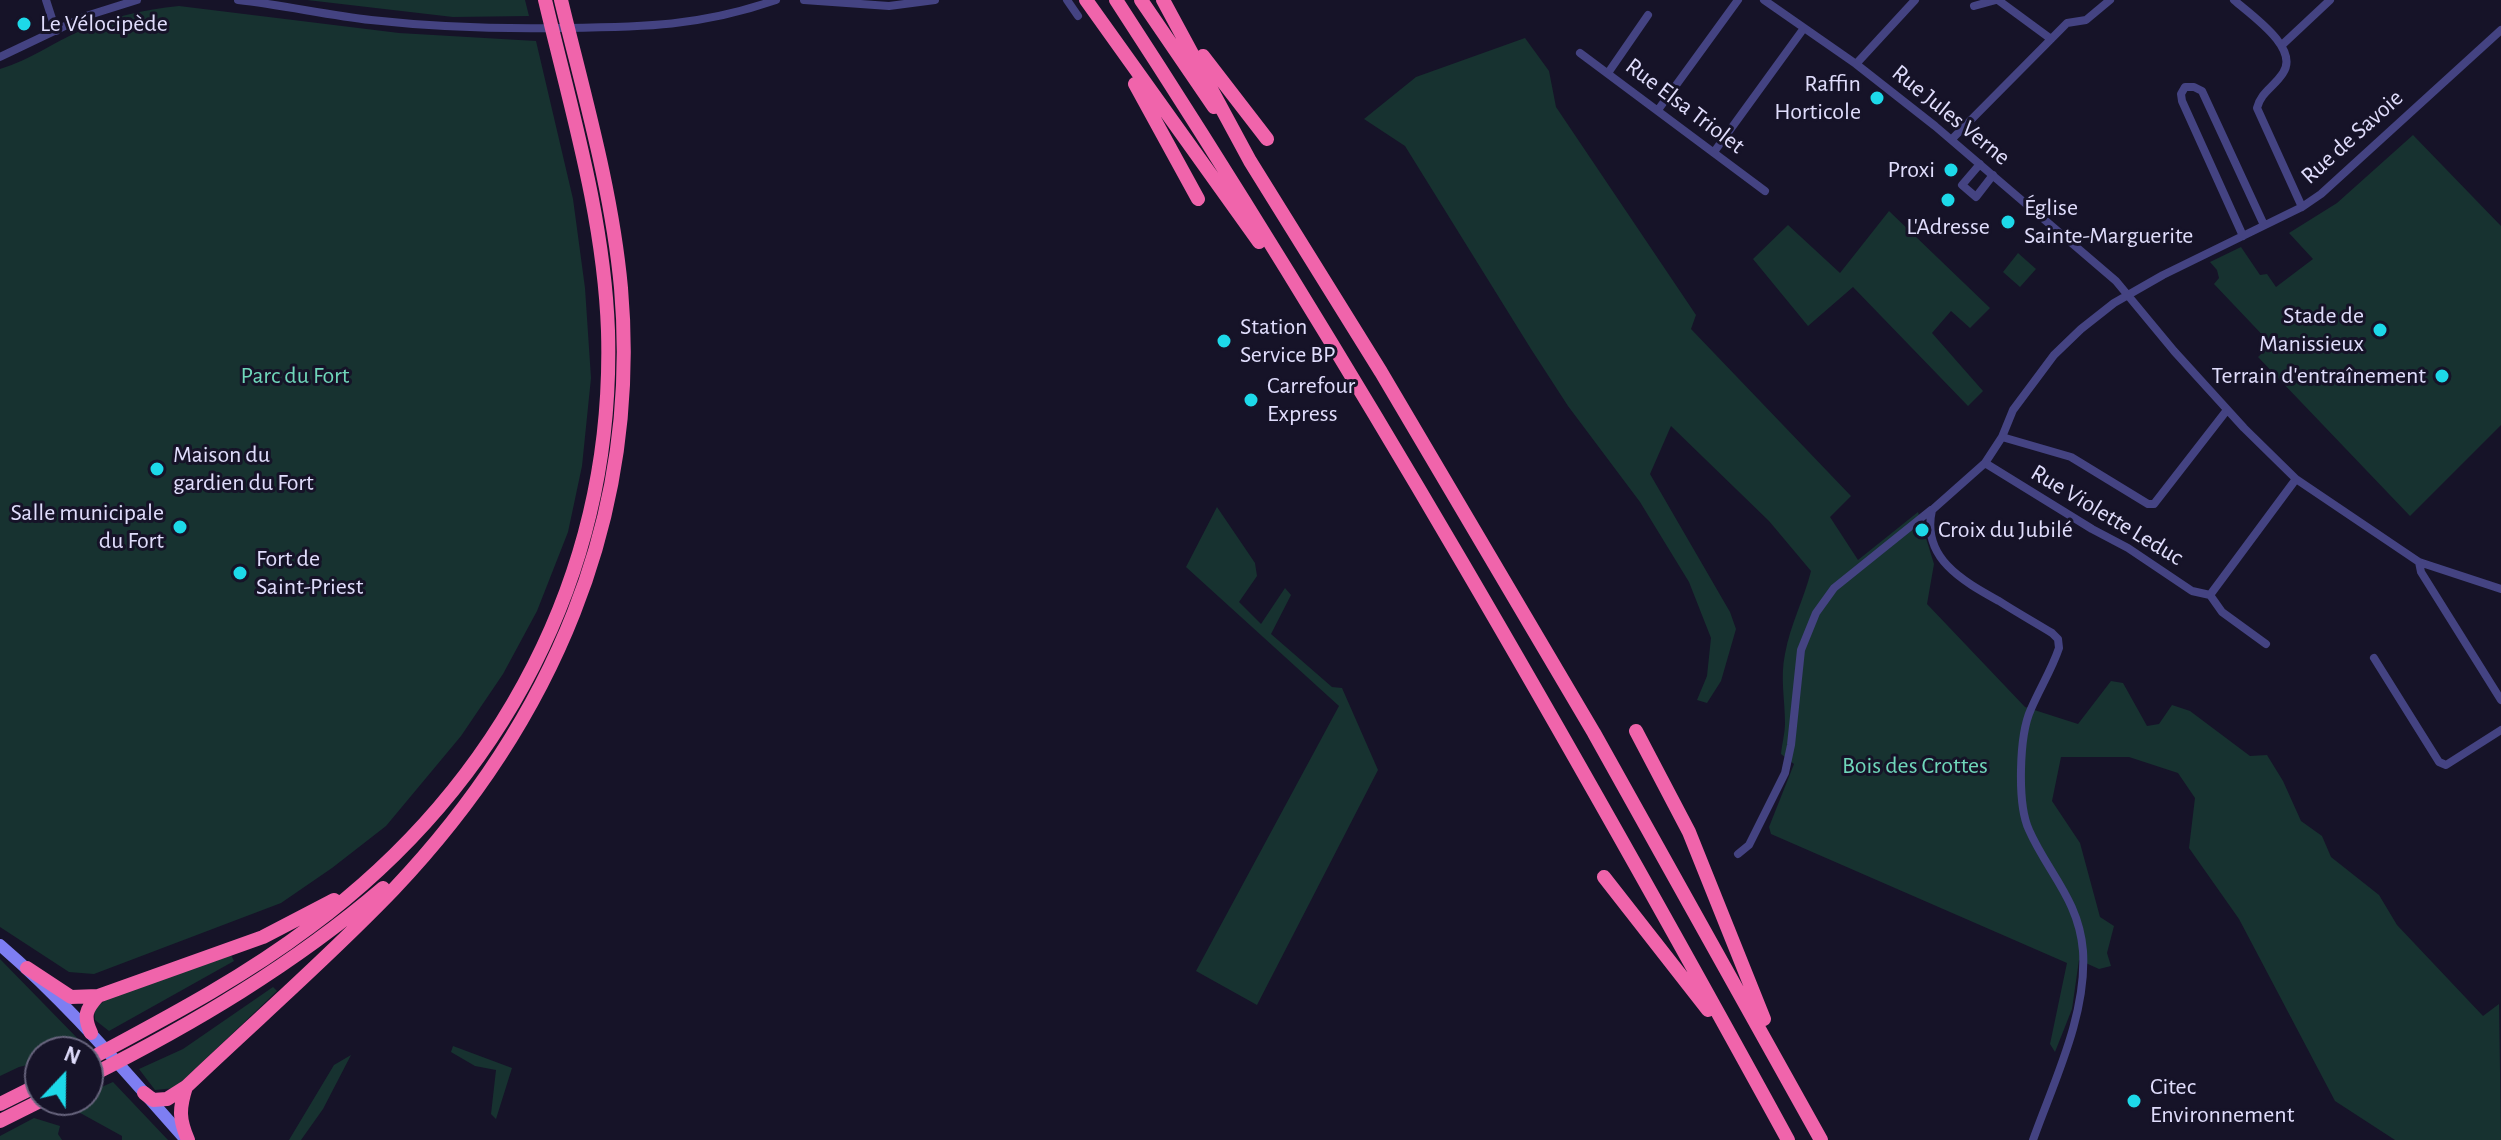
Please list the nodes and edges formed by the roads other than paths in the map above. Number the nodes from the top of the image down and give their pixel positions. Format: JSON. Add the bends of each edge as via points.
{"nodes":[{"id":1,"x":46,"y":0,"type":"edge"},
{"id":2,"x":137,"y":0,"type":"edge"},
{"id":3,"x":238,"y":0,"type":"edge"},
{"id":4,"x":564,"y":0,"type":"edge"},
{"id":5,"x":776,"y":0,"type":"edge"},
{"id":6,"x":804,"y":0,"type":"edge"},
{"id":7,"x":935,"y":0,"type":"edge"},
{"id":8,"x":1067,"y":0,"type":"edge"},
{"id":9,"x":1086,"y":0,"type":"edge"},
{"id":10,"x":1116,"y":0,"type":"edge"},
{"id":11,"x":1141,"y":0,"type":"edge"},
{"id":12,"x":1738,"y":0,"type":"edge"},
{"id":13,"x":1764,"y":0,"type":"edge"},
{"id":14,"x":1915,"y":0,"type":"edge"},
{"id":15,"x":1997,"y":0,"type":"edge"},
{"id":16,"x":2110,"y":0,"type":"edge"},
{"id":17,"x":2234,"y":0,"type":"edge"},
{"id":18,"x":2330,"y":0,"type":"edge"},
{"id":19,"x":545,"y":1,"type":"edge"},
{"id":20,"x":1166,"y":5,"type":"edge"},
{"id":21,"x":1974,"y":6,"type":"dead end"},
{"id":22,"x":1648,"y":15,"type":"dead end"},
{"id":23,"x":1078,"y":16,"type":"dead end"},
{"id":24,"x":1098,"y":17,"type":"junction"},
{"id":25,"x":1804,"y":28,"type":"junction"},
{"id":26,"x":2501,"y":30,"type":"edge"},
{"id":27,"x":56,"y":31,"type":"junction"},
{"id":28,"x":2051,"y":39,"type":"junction"},
{"id":29,"x":2282,"y":45,"type":"junction"},
{"id":30,"x":1580,"y":53,"type":"dead end"},
{"id":31,"x":0,"y":57,"type":"edge"},
{"id":32,"x":1856,"y":64,"type":"junction"},
{"id":33,"x":1608,"y":73,"type":"junction"},
{"id":34,"x":1658,"y":110,"type":"junction"},
{"id":35,"x":1267,"y":139,"type":"dead end"},
{"id":36,"x":1952,"y":139,"type":"junction"},
{"id":37,"x":1714,"y":152,"type":"junction"},
{"id":38,"x":1250,"y":161,"type":"junction"},
{"id":39,"x":1980,"y":164,"type":"junction"},
{"id":40,"x":1993,"y":175,"type":"junction"},
{"id":41,"x":1765,"y":191,"type":"dead end"},
{"id":42,"x":1198,"y":199,"type":"dead end"},
{"id":43,"x":2302,"y":207,"type":"junction"},
{"id":44,"x":2264,"y":225,"type":"junction"},
{"id":45,"x":2243,"y":236,"type":"junction"},
{"id":46,"x":2128,"y":295,"type":"junction"},
{"id":47,"x":1325,"y":333,"type":"junction"},
{"id":48,"x":2227,"y":410,"type":"junction"},
{"id":49,"x":2002,"y":437,"type":"junction"},
{"id":50,"x":1985,"y":463,"type":"junction"},
{"id":51,"x":2296,"y":479,"type":"junction"},
{"id":52,"x":1932,"y":510,"type":"junction"},
{"id":53,"x":2419,"y":562,"type":"junction"},
{"id":54,"x":2501,"y":589,"type":"edge"},
{"id":55,"x":2210,"y":595,"type":"junction"},
{"id":56,"x":2266,"y":644,"type":"dead end"},
{"id":57,"x":2374,"y":658,"type":"dead end"},
{"id":58,"x":2501,"y":700,"type":"edge"},
{"id":59,"x":2501,"y":730,"type":"edge"},
{"id":60,"x":1636,"y":731,"type":"dead end"},
{"id":61,"x":467,"y":800,"type":"junction"},
{"id":62,"x":1738,"y":854,"type":"dead end"},
{"id":63,"x":1604,"y":877,"type":"dead end"},
{"id":64,"x":364,"y":884,"type":"junction"},
{"id":65,"x":0,"y":945,"type":"edge"},
{"id":66,"x":27,"y":968,"type":"junction"},
{"id":67,"x":98,"y":996,"type":"junction"},
{"id":68,"x":91,"y":1033,"type":"junction"},
{"id":69,"x":1738,"y":1048,"type":"junction"},
{"id":70,"x":104,"y":1051,"type":"edge"},
{"id":71,"x":104,"y":1069,"type":"edge"},
{"id":72,"x":1786,"y":1075,"type":"junction"},
{"id":73,"x":186,"y":1087,"type":"junction"},
{"id":74,"x":24,"y":1092,"type":"edge"},
{"id":75,"x":144,"y":1093,"type":"junction"},
{"id":76,"x":0,"y":1104,"type":"edge"},
{"id":77,"x":24,"y":1109,"type":"edge"},
{"id":78,"x":0,"y":1121,"type":"edge"},
{"id":79,"x":187,"y":1140,"type":"edge"},
{"id":80,"x":1788,"y":1140,"type":"edge"},
{"id":81,"x":1821,"y":1140,"type":"edge"},
{"id":82,"x":2033,"y":1140,"type":"edge"}],
"edges":[{"from":1,"to":27,"type":"street"},
{"from":2,"to":27,"type":"street"},
{"from":3,"to":5,"type":"street","via":[[448,27],[593,28],[691,23]]},
{"from":4,"to":61,"type":"highway","via":[[607,193],[621,286],[623,386],[614,470],[595,555],[557,656],[511,739]]},
{"from":6,"to":7,"type":"street","via":[[889,6]]},
{"from":8,"to":23,"type":"street"},
{"from":9,"to":24,"type":"highway"},
{"from":10,"to":47,"type":"highway"},
{"from":11,"to":38,"type":"highway"},
{"from":12,"to":34,"type":"street"},
{"from":13,"to":25,"type":"street","name":"Rue Jules Verne"},
{"from":14,"to":32,"type":"street"},
{"from":15,"to":21,"type":"street"},
{"from":15,"to":28,"type":"street"},
{"from":16,"to":28,"type":"street","via":[[2086,20],[2067,23]]},
{"from":17,"to":29,"type":"street"},
{"from":18,"to":29,"type":"street"},
{"from":19,"to":64,"type":"highway","via":[[590,189],[605,288],[607,387],[591,510],[552,629],[508,715],[443,805]]},
{"from":20,"to":35,"type":"highway"},
{"from":20,"to":38,"type":"highway"},
{"from":22,"to":33,"type":"street"},
{"from":24,"to":42,"type":"highway"},
{"from":24,"to":47,"type":"highway"},
{"from":25,"to":32,"type":"street","name":"Rue Jules Verne"},
{"from":25,"to":37,"type":"street"},
{"from":26,"to":43,"type":"street","name":"Rue de Savoie"},
{"from":27,"to":31,"type":"street"},
{"from":28,"to":36,"type":"street"},
{"from":29,"to":43,"type":"street","via":[[2287,56],[2283,74],[2257,108]]},
{"from":30,"to":33,"type":"street","name":"Rue Elsa Triolet"},
{"from":32,"to":36,"type":"street","name":"Rue Jules Verne"},
{"from":33,"to":34,"type":"street","name":"Rue Elsa Triolet"},
{"from":34,"to":37,"type":"street","name":"Rue Elsa Triolet"},
{"from":36,"to":39,"type":"street","name":"Rue Jules Verne"},
{"from":37,"to":41,"type":"street","name":"Rue Elsa Triolet"},
{"from":38,"to":72,"type":"highway","via":[[1536,632]]},
{"from":39,"to":40,"type":"street","name":"Rue Jules Verne"},
{"from":39,"to":40,"type":"street","via":[[1962,185],[1976,197]]},
{"from":40,"to":46,"type":"street","name":"Rue Jules Verne"},
{"from":43,"to":44,"type":"street","name":"Rue de Savoie"},
{"from":44,"to":45,"type":"street","name":"Rue de Savoie"},
{"from":44,"to":45,"type":"street","via":[[2202,91],[2185,87],[2182,101]]},
{"from":45,"to":46,"type":"street","name":"Rue de Savoie"},
{"from":46,"to":48,"type":"street","name":"Rue Jules Verne"},
{"from":46,"to":49,"type":"street","name":"Rue de Savoie","via":[[2054,355],[2013,410]]},
{"from":47,"to":69,"type":"highway","via":[[1550,712]]},
{"from":48,"to":49,"type":"street","via":[[2154,504],[2071,457]]},
{"from":48,"to":51,"type":"street","name":"Rue Jules Verne"},
{"from":49,"to":50,"type":"street","name":"Rue de Savoie"},
{"from":50,"to":52,"type":"street","name":"Rue de Savoie"},
{"from":50,"to":55,"type":"street","name":"Rue Violette Leduc","via":[[2192,591]]},
{"from":51,"to":53,"type":"street","name":"Rue Jules Verne"},
{"from":51,"to":55,"type":"street"},
{"from":52,"to":62,"type":"street","name":"Rue de Savoie","via":[[1834,588],[1816,613],[1801,650],[1785,773],[1749,845]]},
{"from":52,"to":82,"type":"street","via":[[1937,553],[1953,574],[2058,639],[2059,648],[2028,716],[2022,803],[2028,828],[2072,904],[2083,976],[2073,1025]]},
{"from":53,"to":54,"type":"street"},
{"from":53,"to":58,"type":"street"},
{"from":55,"to":56,"type":"street","name":"Rue Violette Leduc","via":[[2222,612]]},
{"from":57,"to":59,"type":"street","via":[[2439,762],[2446,765]]},
{"from":60,"to":72,"type":"highway","via":[[1689,832]]},
{"from":61,"to":71,"type":"highway","via":[[405,867],[322,937],[244,991]]},
{"from":61,"to":73,"type":"highway","via":[[394,889]]},
{"from":63,"to":69,"type":"highway"},
{"from":64,"to":67,"type":"highway","via":[[263,937]]},
{"from":64,"to":70,"type":"highway","via":[[277,951]]},
{"from":65,"to":66,"type":"street"},
{"from":66,"to":67,"type":"highway","via":[[71,997]]},
{"from":66,"to":68,"type":"street"},
{"from":67,"to":68,"type":"highway","via":[[86,1014]]},
{"from":68,"to":75,"type":"street"},
{"from":69,"to":80,"type":"highway"},
{"from":72,"to":81,"type":"highway"},
{"from":73,"to":75,"type":"highway","via":[[167,1099],[153,1100]]},
{"from":73,"to":79,"type":"highway","via":[[179,1117]]},
{"from":74,"to":76,"type":"highway"},
{"from":75,"to":79,"type":"street"},
{"from":77,"to":78,"type":"highway"}]}
